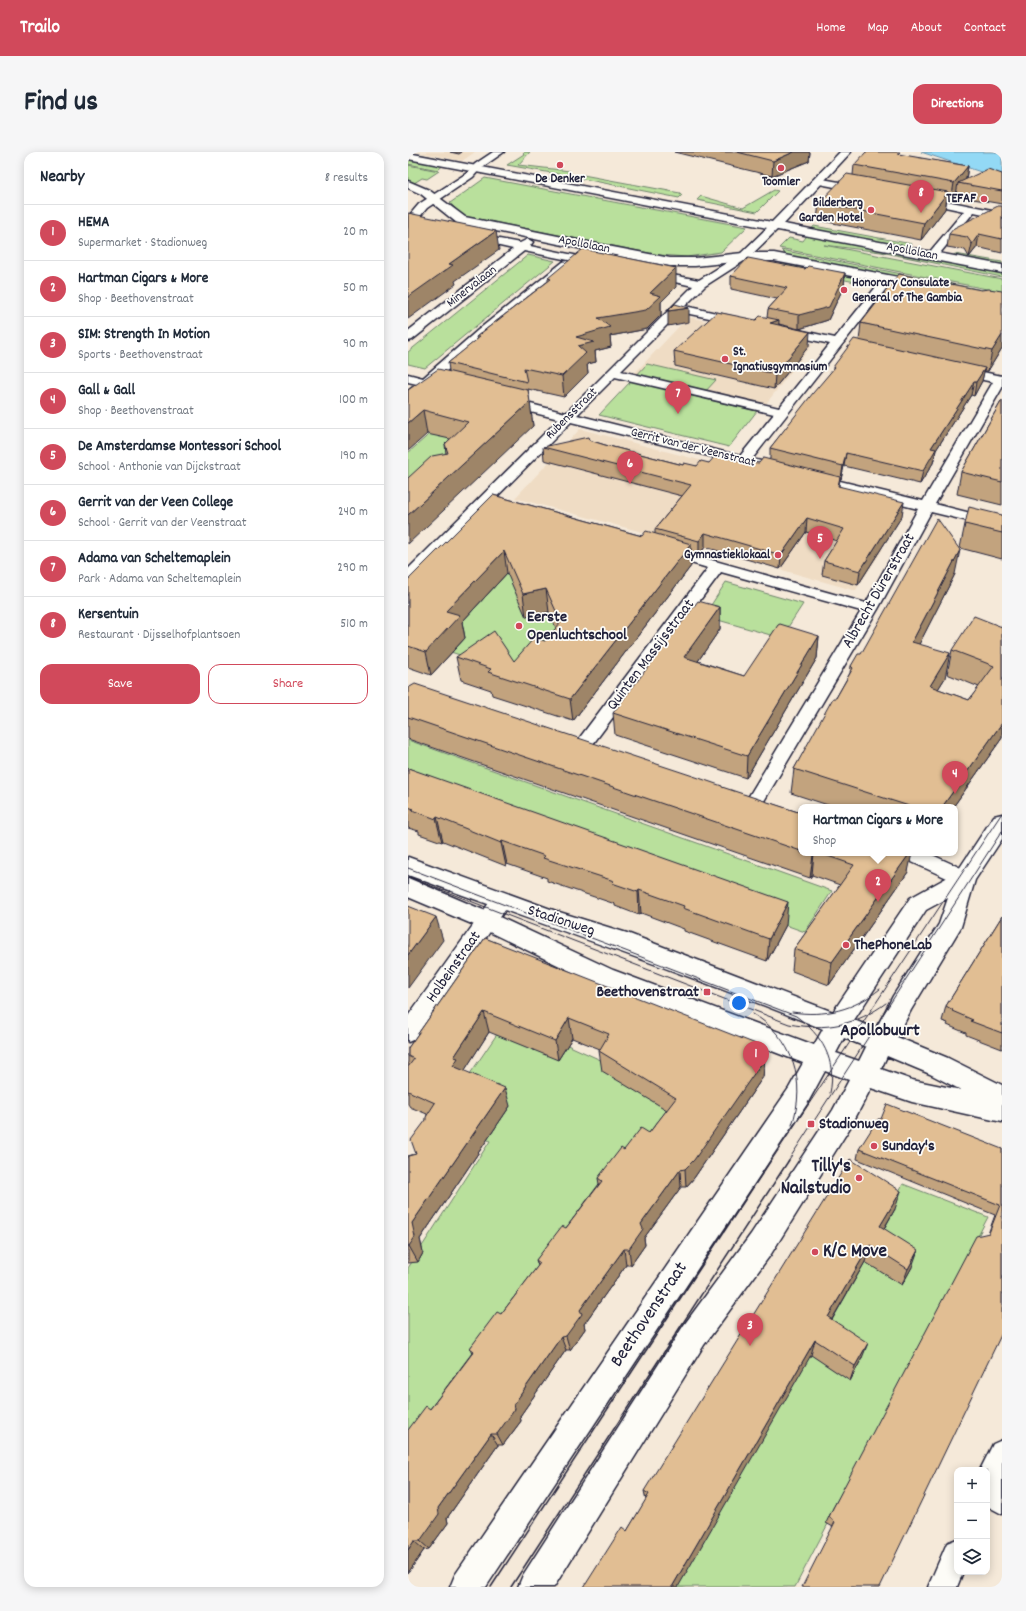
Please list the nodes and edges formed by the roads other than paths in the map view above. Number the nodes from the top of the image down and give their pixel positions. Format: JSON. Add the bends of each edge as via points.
{"nodes":[{"id":1,"x":499,"y":152,"type":"edge"},
{"id":2,"x":846,"y":152,"type":"edge"},
{"id":3,"x":408,"y":156,"type":"edge"},
{"id":4,"x":474,"y":169,"type":"junction"},
{"id":5,"x":818,"y":181,"type":"junction"},
{"id":6,"x":408,"y":184,"type":"edge"},
{"id":7,"x":874,"y":191,"type":"edge"},
{"id":8,"x":912,"y":198,"type":"edge"},
{"id":9,"x":433,"y":199,"type":"junction"},
{"id":10,"x":972,"y":208,"type":"junction"},
{"id":11,"x":1002,"y":215,"type":"edge"},
{"id":12,"x":411,"y":225,"type":"edge"},
{"id":13,"x":775,"y":226,"type":"junction"},
{"id":14,"x":462,"y":235,"type":"edge"},
{"id":15,"x":535,"y":235,"type":"junction"},
{"id":16,"x":522,"y":247,"type":"junction"},
{"id":17,"x":597,"y":248,"type":"junction"},
{"id":18,"x":932,"y":256,"type":"junction"},
{"id":19,"x":743,"y":257,"type":"junction"},
{"id":20,"x":574,"y":258,"type":"junction"},
{"id":21,"x":612,"y":266,"type":"edge"},
{"id":22,"x":1002,"y":269,"type":"edge"},
{"id":23,"x":643,"y":272,"type":"edge"},
{"id":24,"x":888,"y":279,"type":"junction"},
{"id":25,"x":701,"y":284,"type":"junction"},
{"id":26,"x":933,"y":288,"type":"edge"},
{"id":27,"x":678,"y":308,"type":"junction"},
{"id":28,"x":753,"y":324,"type":"edge"},
{"id":29,"x":776,"y":329,"type":"edge"},
{"id":30,"x":408,"y":337,"type":"edge"},
{"id":31,"x":836,"y":343,"type":"junction"},
{"id":32,"x":850,"y":347,"type":"edge"},
{"id":33,"x":940,"y":367,"type":"edge"},
{"id":34,"x":612,"y":373,"type":"junction"},
{"id":35,"x":408,"y":378,"type":"edge"},
{"id":36,"x":1001,"y":380,"type":"edge"},
{"id":37,"x":426,"y":383,"type":"junction"},
{"id":38,"x":456,"y":390,"type":"edge"},
{"id":39,"x":408,"y":398,"type":"edge"},
{"id":40,"x":494,"y":399,"type":"edge"},
{"id":41,"x":781,"y":412,"type":"junction"},
{"id":42,"x":569,"y":417,"type":"junction"},
{"id":43,"x":743,"y":461,"type":"junction"},
{"id":44,"x":789,"y":472,"type":"edge"},
{"id":45,"x":804,"y":476,"type":"edge"},
{"id":46,"x":484,"y":502,"type":"junction"},
{"id":47,"x":499,"y":506,"type":"edge"},
{"id":48,"x":927,"y":506,"type":"junction"},
{"id":49,"x":1002,"y":525,"type":"edge"},
{"id":50,"x":650,"y":547,"type":"edge"},
{"id":51,"x":718,"y":566,"type":"junction"},
{"id":52,"x":408,"y":578,"type":"edge"},
{"id":53,"x":870,"y":609,"type":"junction"},
{"id":54,"x":584,"y":744,"type":"edge"},
{"id":55,"x":754,"y":801,"type":"edge"},
{"id":56,"x":1002,"y":822,"type":"edge"},
{"id":57,"x":917,"y":856,"type":"edge"},
{"id":58,"x":408,"y":866,"type":"edge"},
{"id":59,"x":965,"y":878,"type":"junction"},
{"id":60,"x":408,"y":887,"type":"edge"},
{"id":61,"x":501,"y":901,"type":"junction"},
{"id":62,"x":486,"y":921,"type":"junction"},
{"id":63,"x":838,"y":1026,"type":"junction"},
{"id":64,"x":408,"y":1032,"type":"edge"},
{"id":65,"x":882,"y":1043,"type":"junction"},
{"id":66,"x":820,"y":1058,"type":"junction"},
{"id":67,"x":866,"y":1074,"type":"junction"},
{"id":68,"x":1002,"y":1098,"type":"edge"},
{"id":69,"x":1002,"y":1110,"type":"edge"},
{"id":70,"x":1002,"y":1453,"type":"edge"},
{"id":71,"x":990,"y":1479,"type":"edge"},
{"id":72,"x":990,"y":1492,"type":"edge"},
{"id":73,"x":1002,"y":1500,"type":"edge"},
{"id":74,"x":954,"y":1560,"type":"edge"},
{"id":75,"x":467,"y":1587,"type":"edge"},
{"id":76,"x":535,"y":1587,"type":"edge"},
{"id":77,"x":942,"y":1587,"type":"edge"}],
"edges":[{"from":1,"to":4,"type":"street"},
{"from":2,"to":5,"type":"street"},
{"from":3,"to":4,"type":"street","name":"Apollolaan"},
{"from":4,"to":9,"type":"street","via":[[470,175]]},
{"from":4,"to":13,"type":"street","name":"Apollolaan"},
{"from":5,"to":7,"type":"street"},
{"from":5,"to":13,"type":"street"},
{"from":6,"to":9,"type":"street","name":"Apollolaan"},
{"from":8,"to":10,"type":"street"},
{"from":9,"to":12,"type":"street","via":[[423,206]]},
{"from":9,"to":15,"type":"street","name":"Apollolaan","via":[[461,220]]},
{"from":10,"to":11,"type":"street"},
{"from":10,"to":18,"type":"street"},
{"from":13,"to":18,"type":"street","name":"Apollolaan"},
{"from":13,"to":19,"type":"street"},
{"from":14,"to":16,"type":"street","name":"Apollolaan"},
{"from":15,"to":16,"type":"street","name":"Minervalaan"},
{"from":15,"to":17,"type":"street","name":"Apollolaan"},
{"from":16,"to":20,"type":"street","name":"Apollolaan"},
{"from":16,"to":30,"type":"street","name":"Minervalaan"},
{"from":17,"to":19,"type":"street","name":"Apollolaan","via":[[670,262]]},
{"from":17,"to":20,"type":"street"},
{"from":18,"to":22,"type":"street","name":"Apollolaan"},
{"from":19,"to":24,"type":"street","name":"Apollolaan","via":[[774,257]]},
{"from":19,"to":25,"type":"street","name":"Rubensstraat"},
{"from":20,"to":21,"type":"street","name":"Apollolaan"},
{"from":20,"to":37,"type":"street"},
{"from":23,"to":25,"type":"street"},
{"from":24,"to":26,"type":"street","name":"Apollolaan"},
{"from":24,"to":31,"type":"street"},
{"from":25,"to":27,"type":"street","name":"Rubensstraat"},
{"from":27,"to":28,"type":"street"},
{"from":27,"to":34,"type":"street","name":"Rubensstraat"},
{"from":29,"to":31,"type":"street"},
{"from":31,"to":32,"type":"street"},
{"from":31,"to":41,"type":"street"},
{"from":33,"to":36,"type":"street"},
{"from":34,"to":41,"type":"street"},
{"from":34,"to":42,"type":"street","name":"Rubensstraat"},
{"from":35,"to":37,"type":"street"},
{"from":36,"to":48,"type":"street","name":"Albrecht Dürerstraat"},
{"from":37,"to":38,"type":"street"},
{"from":37,"to":39,"type":"street"},
{"from":40,"to":42,"type":"street","name":"Gerrit van der Veenstraat"},
{"from":41,"to":43,"type":"street"},
{"from":42,"to":43,"type":"street","name":"Gerrit van der Veenstraat"},
{"from":42,"to":46,"type":"street","name":"Rubensstraat"},
{"from":43,"to":44,"type":"street","name":"Gerrit van der Veenstraat"},
{"from":45,"to":48,"type":"street"},
{"from":46,"to":47,"type":"street"},
{"from":46,"to":52,"type":"street","name":"Rubensstraat"},
{"from":48,"to":49,"type":"street"},
{"from":48,"to":53,"type":"street","name":"Albrecht Dürerstraat"},
{"from":50,"to":51,"type":"street"},
{"from":51,"to":53,"type":"street"},
{"from":51,"to":54,"type":"street","name":"Quinten Massijsstraat"},
{"from":53,"to":55,"type":"street","name":"Albrecht Dürerstraat"},
{"from":56,"to":59,"type":"street","name":"Beethovenstraat"},
{"from":57,"to":59,"type":"street"},
{"from":58,"to":61,"type":"street","name":"Stadionweg"},
{"from":59,"to":63,"type":"street","name":"Beethovenstraat","via":[[918,904]]},
{"from":59,"to":65,"type":"street","name":"Beethovenstraat","via":[[950,927],[902,1002]]},
{"from":60,"to":62,"type":"street","name":"Stadionweg"},
{"from":61,"to":62,"type":"street","name":"Holbeinstraat"},
{"from":61,"to":63,"type":"street","name":"Stadionweg","via":[[627,943]]},
{"from":62,"to":64,"type":"street","name":"Holbeinstraat"},
{"from":62,"to":66,"type":"street","name":"Stadionweg","via":[[606,976]]},
{"from":63,"to":65,"type":"street","name":"Stadionweg"},
{"from":63,"to":66,"type":"street","name":"Beethovenstraat"},
{"from":65,"to":67,"type":"street","name":"Beethovenstraat"},
{"from":65,"to":68,"type":"street","name":"Stadionweg","via":[[939,1066]]},
{"from":66,"to":67,"type":"street","name":"Stadionweg"},
{"from":66,"to":75,"type":"street","name":"Beethovenstraat","via":[[794,1102]]},
{"from":67,"to":69,"type":"street","name":"Stadionweg","via":[[912,1091]]},
{"from":67,"to":76,"type":"street","name":"Beethovenstraat","via":[[842,1118],[766,1237],[694,1335]]},
{"from":70,"to":71,"type":"street"},
{"from":72,"to":73,"type":"street"},
{"from":74,"to":77,"type":"street"}]}
